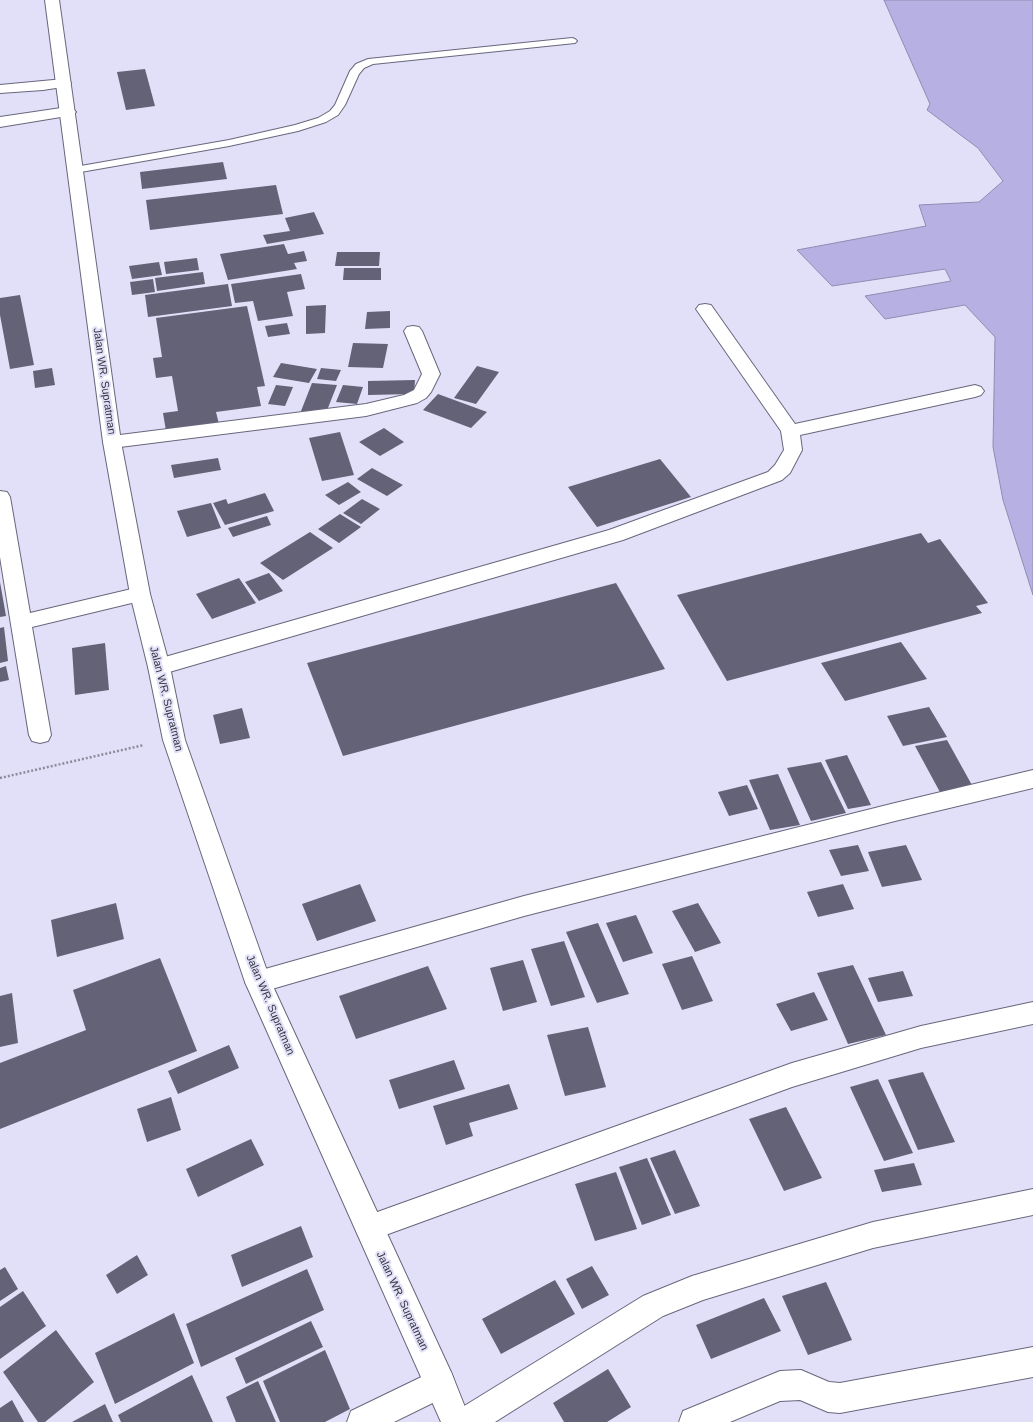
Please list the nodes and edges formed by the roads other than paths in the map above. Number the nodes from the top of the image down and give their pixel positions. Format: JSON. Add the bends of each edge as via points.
{"nodes":[{"id":1,"x":52,"y":0,"type":"edge"},
{"id":2,"x":572,"y":41,"type":"dead end"},
{"id":3,"x":64,"y":83,"type":"junction"},
{"id":4,"x":7,"y":89,"type":"edge"},
{"id":5,"x":68,"y":112,"type":"junction"},
{"id":6,"x":0,"y":122,"type":"edge"},
{"id":7,"x":75,"y":170,"type":"junction"},
{"id":8,"x":705,"y":309,"type":"dead end"},
{"id":9,"x":413,"y":331,"type":"dead end"},
{"id":10,"x":975,"y":391,"type":"dead end"},
{"id":11,"x":790,"y":431,"type":"junction"},
{"id":12,"x":112,"y":442,"type":"junction"},
{"id":13,"x":0,"y":497,"type":"edge"},
{"id":14,"x":140,"y":594,"type":"junction"},
{"id":15,"x":21,"y":622,"type":"junction"},
{"id":16,"x":159,"y":667,"type":"junction"},
{"id":17,"x":40,"y":735,"type":"dead end"},
{"id":18,"x":1033,"y":779,"type":"edge"},
{"id":19,"x":258,"y":982,"type":"junction"},
{"id":20,"x":1033,"y":1012,"type":"edge"},
{"id":21,"x":1033,"y":1202,"type":"edge"},
{"id":22,"x":369,"y":1228,"type":"junction"},
{"id":23,"x":1033,"y":1362,"type":"edge"},
{"id":24,"x":440,"y":1383,"type":"junction"},
{"id":25,"x":362,"y":1422,"type":"edge"},
{"id":26,"x":456,"y":1422,"type":"edge"},
{"id":27,"x":468,"y":1422,"type":"edge"},
{"id":28,"x":694,"y":1422,"type":"edge"}],
"edges":[{"from":1,"to":3,"type":"street","name":"Jalan WR. Supratman"},
{"from":2,"to":7,"type":"lane","via":[[367,62],[351,77],[340,106],[322,120],[298,128],[229,143]]},
{"from":3,"to":4,"type":"street"},
{"from":3,"to":5,"type":"street","name":"Jalan WR. Supratman"},
{"from":5,"to":6,"type":"street"},
{"from":5,"to":7,"type":"street","name":"Jalan WR. Supratman"},
{"from":7,"to":12,"type":"street","name":"Jalan WR. Supratman"},
{"from":8,"to":11,"type":"street"},
{"from":9,"to":12,"type":"street","via":[[431,374],[420,394],[410,399],[366,410]]},
{"from":10,"to":11,"type":"street"},
{"from":11,"to":16,"type":"street","via":[[794,450],[783,469],[775,476],[748,487],[616,535]]},
{"from":12,"to":14,"type":"street","name":"Jalan WR. Supratman"},
{"from":13,"to":15,"type":"street"},
{"from":14,"to":15,"type":"street"},
{"from":14,"to":16,"type":"street","name":"Jalan WR. Supratman"},
{"from":15,"to":17,"type":"street"},
{"from":16,"to":19,"type":"street","name":"Jalan WR. Supratman","via":[[174,740]]},
{"from":18,"to":19,"type":"street","via":[[524,906]]},
{"from":19,"to":22,"type":"street","name":"Jalan WR. Supratman"},
{"from":20,"to":22,"type":"street","via":[[921,1037],[792,1075]]},
{"from":21,"to":27,"type":"street","via":[[873,1235],[702,1286],[653,1306]]},
{"from":22,"to":24,"type":"street","name":"Jalan WR. Supratman"},
{"from":23,"to":28,"type":"street","via":[[840,1398],[801,1385],[780,1386]]},
{"from":24,"to":25,"type":"street"},
{"from":24,"to":26,"type":"street","name":"Jalan WR. Supratman"}]}
